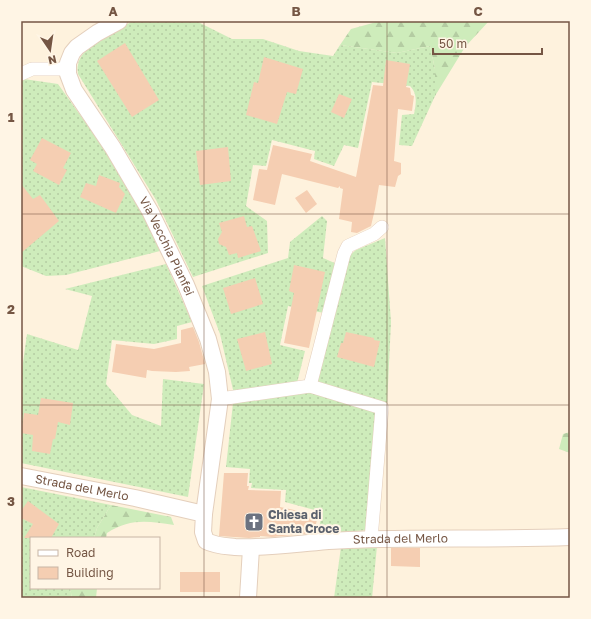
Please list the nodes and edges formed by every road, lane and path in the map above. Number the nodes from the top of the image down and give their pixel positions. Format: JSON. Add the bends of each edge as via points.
{"nodes":[{"id":1,"x":119,"y":21,"type":"edge"},
{"id":2,"x":68,"y":68,"type":"junction"},
{"id":3,"x":21,"y":74,"type":"edge"},
{"id":4,"x":382,"y":227,"type":"dead end"},
{"id":5,"x":310,"y":386,"type":"junction"},
{"id":6,"x":220,"y":399,"type":"junction"},
{"id":7,"x":21,"y":476,"type":"edge"},
{"id":8,"x":204,"y":514,"type":"junction"},
{"id":9,"x":570,"y":538,"type":"edge"},
{"id":10,"x":371,"y":539,"type":"junction"},
{"id":11,"x":251,"y":548,"type":"junction"},
{"id":12,"x":248,"y":598,"type":"edge"}],
"edges":[{"from":1,"to":2,"type":"street","via":[[97,32],[77,47],[72,53]]},
{"from":2,"to":3,"type":"street","via":[[32,69]]},
{"from":2,"to":6,"type":"street","name":"Via Vecchia Pianfei","via":[[74,90],[113,148],[161,231],[208,339],[217,372]]},
{"from":4,"to":5,"type":"street","via":[[374,234],[348,246],[344,254]]},
{"from":5,"to":6,"type":"street"},
{"from":5,"to":10,"type":"street","via":[[382,408]]},
{"from":6,"to":8,"type":"street","name":"Via Vecchia Pianfei"},
{"from":7,"to":8,"type":"street","name":"Strada del Merlo"},
{"from":8,"to":11,"type":"street","name":"Strada del Merlo","via":[[203,532],[206,541],[221,546]]},
{"from":9,"to":10,"type":"street","name":"Strada del Merlo"},
{"from":10,"to":11,"type":"street","name":"Strada del Merlo"},
{"from":11,"to":12,"type":"street"}]}
